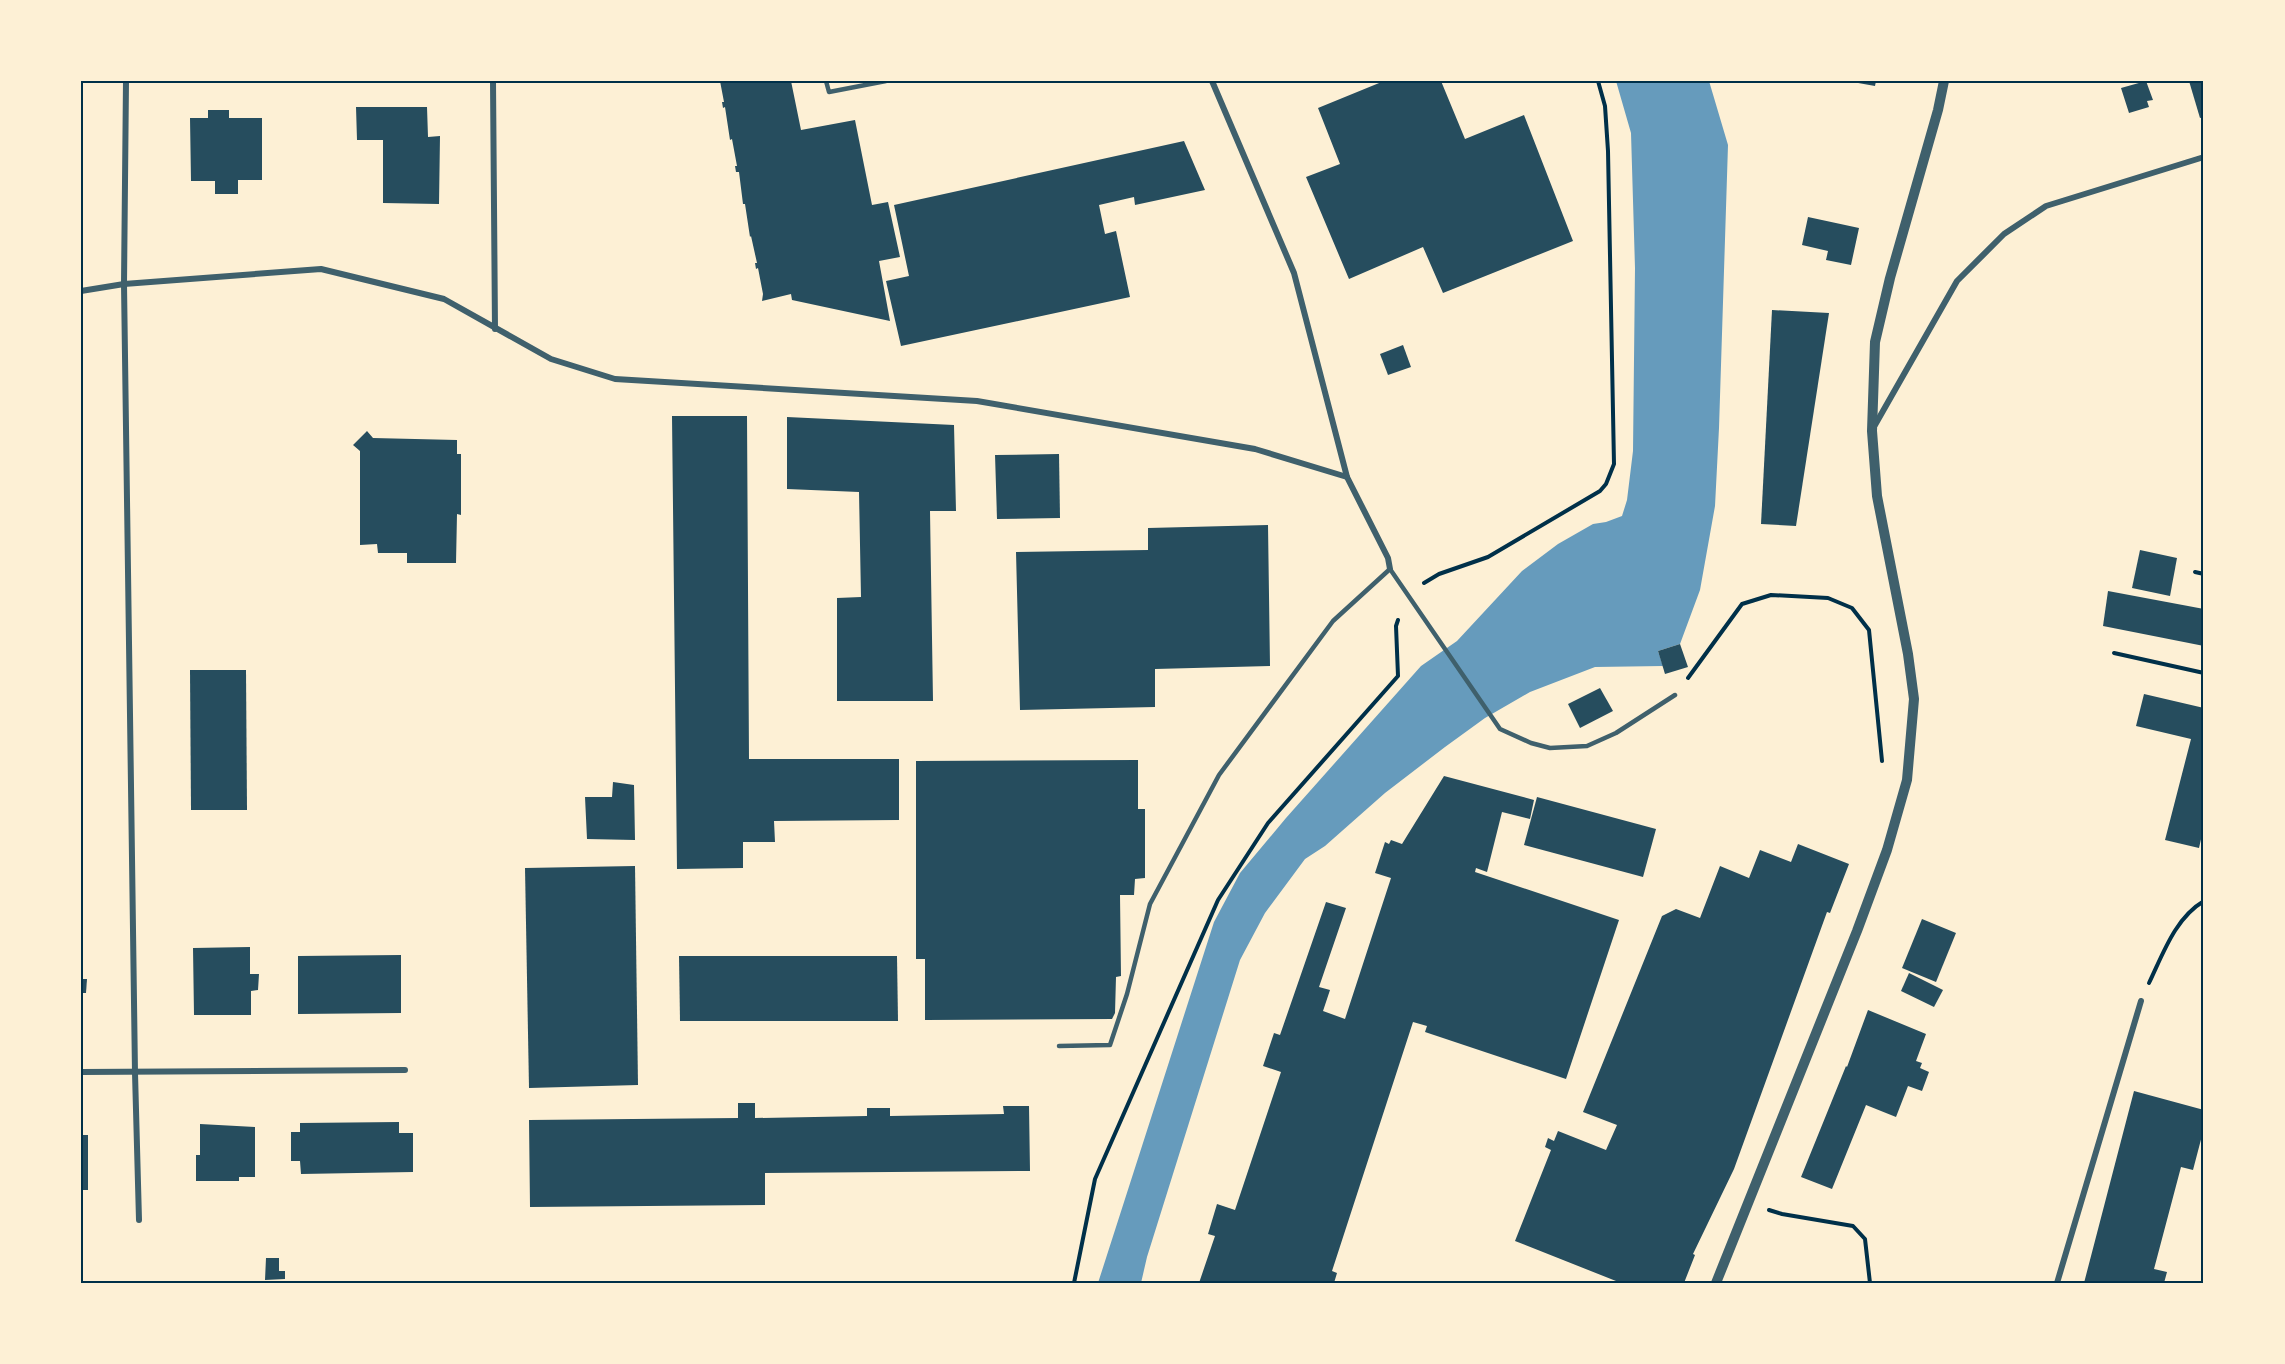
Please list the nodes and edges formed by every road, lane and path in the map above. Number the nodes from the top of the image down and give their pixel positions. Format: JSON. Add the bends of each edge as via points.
{"nodes":[{"id":1,"x":126,"y":81,"type":"edge"},
{"id":2,"x":493,"y":81,"type":"edge"},
{"id":3,"x":826,"y":81,"type":"edge"},
{"id":4,"x":885,"y":81,"type":"edge"},
{"id":5,"x":1212,"y":81,"type":"edge"},
{"id":6,"x":1598,"y":81,"type":"edge"},
{"id":7,"x":1944,"y":81,"type":"edge"},
{"id":8,"x":2204,"y":157,"type":"edge"},
{"id":9,"x":124,"y":284,"type":"junction"},
{"id":10,"x":81,"y":291,"type":"edge"},
{"id":11,"x":495,"y":329,"type":"junction"},
{"id":12,"x":1872,"y":431,"type":"junction"},
{"id":13,"x":1347,"y":477,"type":"junction"},
{"id":14,"x":1390,"y":569,"type":"junction"},
{"id":15,"x":2196,"y":572,"type":"dead end"},
{"id":16,"x":2204,"y":574,"type":"edge"},
{"id":17,"x":1409,"y":596,"type":"junction"},
{"id":18,"x":2114,"y":653,"type":"dead end"},
{"id":19,"x":2204,"y":673,"type":"edge"},
{"id":20,"x":1675,"y":695,"type":"joint"},
{"id":21,"x":1880,"y":772,"type":"dead end"},
{"id":22,"x":2204,"y":901,"type":"edge"},
{"id":23,"x":2141,"y":1001,"type":"joint"},
{"id":24,"x":1059,"y":1046,"type":"dead end"},
{"id":25,"x":405,"y":1070,"type":"dead end"},
{"id":26,"x":81,"y":1072,"type":"edge"},
{"id":27,"x":135,"y":1073,"type":"junction"},
{"id":28,"x":1782,"y":1214,"type":"dead end"},
{"id":29,"x":139,"y":1220,"type":"dead end"},
{"id":30,"x":1074,"y":1283,"type":"edge"},
{"id":31,"x":1716,"y":1283,"type":"edge"},
{"id":32,"x":1870,"y":1283,"type":"edge"},
{"id":33,"x":2057,"y":1283,"type":"edge"}],
"edges":[{"from":1,"to":9,"type":"street"},
{"from":2,"to":11,"type":"street"},
{"from":3,"to":4,"type":"lane","via":[[829,92]]},
{"from":5,"to":13,"type":"street","via":[[1294,273]]},
{"from":6,"to":17,"type":"path","via":[[1605,106],[1608,151],[1614,464],[1611,474],[1600,491],[1488,557],[1439,573]]},
{"from":7,"to":12,"type":"street","via":[[1875,342]]},
{"from":8,"to":12,"type":"street","via":[[2046,206],[2004,234],[1957,281]]},
{"from":9,"to":10,"type":"street"},
{"from":9,"to":11,"type":"street","via":[[321,269],[444,299]]},
{"from":9,"to":27,"type":"street"},
{"from":11,"to":13,"type":"street","via":[[551,359],[615,379],[977,401],[1255,449]]},
{"from":12,"to":31,"type":"street","via":[[1876,496],[1914,699],[1907,780],[1887,850],[1857,931]]},
{"from":13,"to":14,"type":"street"},
{"from":14,"to":17,"type":"lane"},
{"from":14,"to":24,"type":"lane","via":[[1333,621],[1219,775],[1150,904],[1110,1044]]},
{"from":15,"to":16,"type":"path"},
{"from":17,"to":20,"type":"lane","via":[[1500,729],[1531,744],[1550,748],[1587,746],[1616,733]]},
{"from":17,"to":30,"type":"path","via":[[1396,626],[1398,676],[1268,822],[1218,900],[1095,1179]]},
{"from":18,"to":19,"type":"path"},
{"from":20,"to":21,"type":"path","via":[[1742,604],[1771,595],[1828,598],[1852,608],[1869,630]]},
{"from":22,"to":23,"type":"path","via":[[2192,908],[2168,942]]},
{"from":23,"to":33,"type":"street"},
{"from":25,"to":27,"type":"street"},
{"from":26,"to":27,"type":"street"},
{"from":27,"to":29,"type":"street"},
{"from":28,"to":32,"type":"path","via":[[1853,1226],[1865,1239]]}]}
